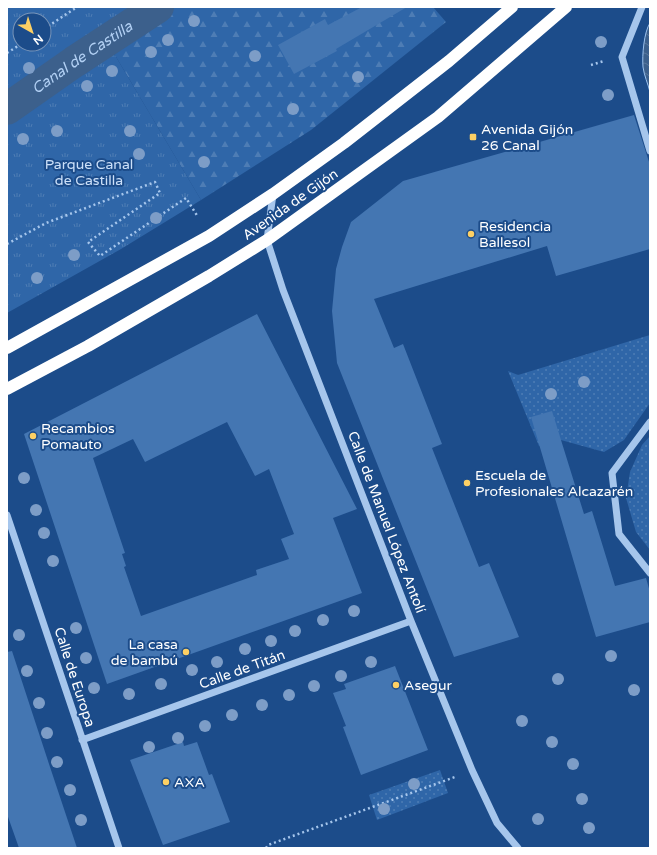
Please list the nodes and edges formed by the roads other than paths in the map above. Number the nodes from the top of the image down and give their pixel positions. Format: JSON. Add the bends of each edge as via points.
{"nodes":[{"id":1,"x":512,"y":7,"type":"edge"},
{"id":2,"x":566,"y":7,"type":"edge"},
{"id":3,"x":642,"y":7,"type":"edge"},
{"id":4,"x":650,"y":151,"type":"edge"},
{"id":5,"x":273,"y":194,"type":"junction"},
{"id":6,"x":267,"y":240,"type":"junction"},
{"id":7,"x":7,"y":348,"type":"edge"},
{"id":8,"x":7,"y":389,"type":"edge"},
{"id":9,"x":650,"y":422,"type":"edge"},
{"id":10,"x":7,"y":515,"type":"edge"},
{"id":11,"x":650,"y":573,"type":"edge"},
{"id":12,"x":411,"y":621,"type":"junction"},
{"id":13,"x":82,"y":740,"type":"junction"},
{"id":14,"x":119,"y":848,"type":"edge"},
{"id":15,"x":518,"y":848,"type":"edge"}],
"edges":[{"from":1,"to":5,"type":"highway","name":"Avenida de Gijón","via":[[449,61],[344,143]]},
{"from":2,"to":6,"type":"highway","name":"Avenida de Gijón","via":[[438,117]]},
{"from":3,"to":4,"type":"street","via":[[622,57]]},
{"from":5,"to":6,"type":"street","name":"Calle de Manuel López Antolí"},
{"from":5,"to":7,"type":"highway","name":"Avenida de Gijón","via":[[209,236]]},
{"from":6,"to":8,"type":"highway","name":"Avenida de Gijón","via":[[95,342]]},
{"from":6,"to":12,"type":"street","name":"Calle de Manuel López Antolí","via":[[285,296]]},
{"from":9,"to":11,"type":"street","via":[[612,474],[619,534]]},
{"from":10,"to":13,"type":"street","name":"Calle de Europa"},
{"from":12,"to":13,"type":"street","name":"Calle de Titán"},
{"from":12,"to":15,"type":"street","name":"Calle de Manuel López Antolí","via":[[472,770],[497,823]]},
{"from":13,"to":14,"type":"street","name":"Calle de Europa"}]}
